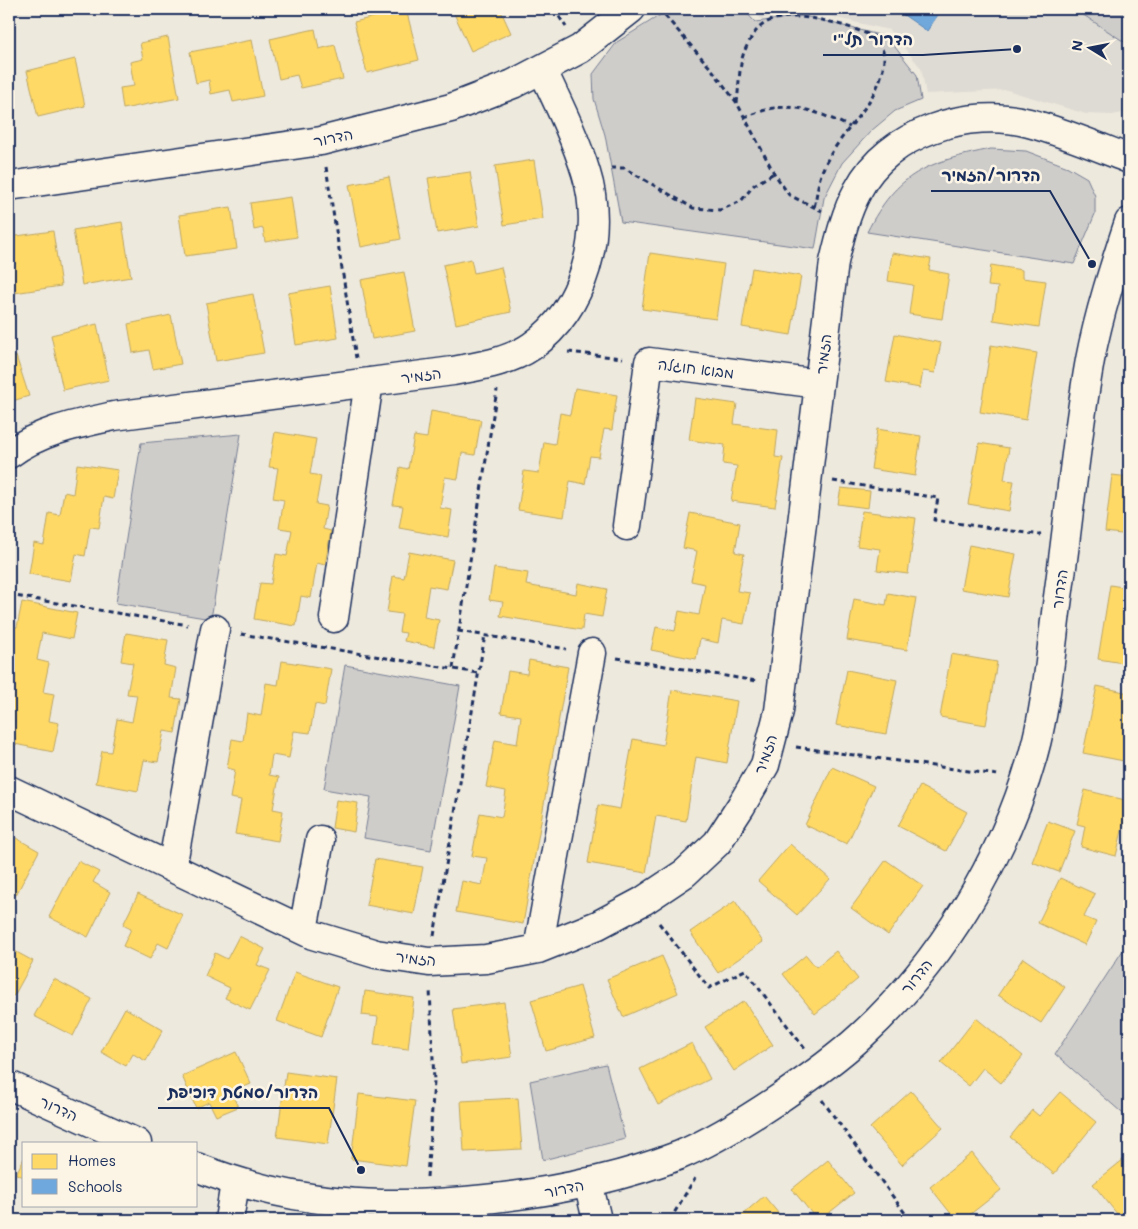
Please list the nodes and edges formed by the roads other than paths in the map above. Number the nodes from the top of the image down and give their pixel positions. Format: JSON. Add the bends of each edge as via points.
{"nodes":[{"id":1,"x":631,"y":9,"type":"edge"},
{"id":2,"x":542,"y":69,"type":"junction"},
{"id":3,"x":1129,"y":159,"type":"edge"},
{"id":4,"x":9,"y":186,"type":"edge"},
{"id":5,"x":1129,"y":222,"type":"edge"},
{"id":6,"x":364,"y":383,"type":"junction"},
{"id":7,"x":819,"y":384,"type":"junction"},
{"id":8,"x":9,"y":454,"type":"edge"},
{"id":9,"x":627,"y":526,"type":"dead end"},
{"id":10,"x":334,"y":618,"type":"dead end"},
{"id":11,"x":215,"y":629,"type":"dead end"},
{"id":12,"x":592,"y":654,"type":"dead end"},
{"id":13,"x":9,"y":790,"type":"edge"},
{"id":14,"x":320,"y":840,"type":"dead end"},
{"id":15,"x":172,"y":868,"type":"junction"},
{"id":16,"x":303,"y":930,"type":"junction"},
{"id":17,"x":538,"y":949,"type":"junction"},
{"id":18,"x":9,"y":1085,"type":"edge"},
{"id":19,"x":135,"y":1142,"type":"edge"},
{"id":20,"x":198,"y":1168,"type":"edge"},
{"id":21,"x":588,"y":1182,"type":"junction"},
{"id":22,"x":235,"y":1183,"type":"junction"},
{"id":23,"x":229,"y":1220,"type":"edge"},
{"id":24,"x":597,"y":1220,"type":"edge"}],
"edges":[{"from":1,"to":2,"type":"street","name":"הדרור","via":[[580,49]]},
{"from":2,"to":4,"type":"street","name":"הדרור","via":[[451,108],[322,141]]},
{"from":2,"to":6,"type":"street","name":"הזמיר","via":[[587,175],[593,213],[589,254],[580,288],[557,325],[531,347],[501,360],[453,371]]},
{"from":3,"to":7,"type":"street","name":"הזמיר","via":[[1028,123],[988,117],[947,123],[913,136],[883,157],[858,188],[834,262]]},
{"from":5,"to":21,"type":"street","name":"הדרור","via":[[1107,290],[1091,359],[1047,681],[1034,753],[1012,817],[981,882],[944,941],[905,991],[860,1038],[813,1074],[745,1121],[683,1154]]},
{"from":6,"to":8,"type":"street","name":"הזמיר","via":[[114,416],[64,427],[21,445]]},
{"from":6,"to":10,"type":"street"},
{"from":7,"to":9,"type":"street","name":"מבוא חוגלה","via":[[649,362]]},
{"from":7,"to":17,"type":"street","name":"הזמיר","via":[[779,711],[765,765],[717,843],[684,872],[598,925]]},
{"from":11,"to":15,"type":"street"},
{"from":12,"to":17,"type":"street"},
{"from":13,"to":15,"type":"street","name":"הזמיר"},
{"from":14,"to":16,"type":"street"},
{"from":15,"to":16,"type":"street","name":"הזמיר"},
{"from":16,"to":17,"type":"street","name":"הזמיר","via":[[376,954],[429,962],[486,959]]},
{"from":18,"to":19,"type":"street","name":"הדרור"},
{"from":20,"to":22,"type":"street","name":"הדרור"},
{"from":21,"to":22,"type":"street","name":"הדרור","via":[[546,1193],[372,1206],[310,1199]]},
{"from":21,"to":24,"type":"street"},
{"from":22,"to":23,"type":"street"}]}
